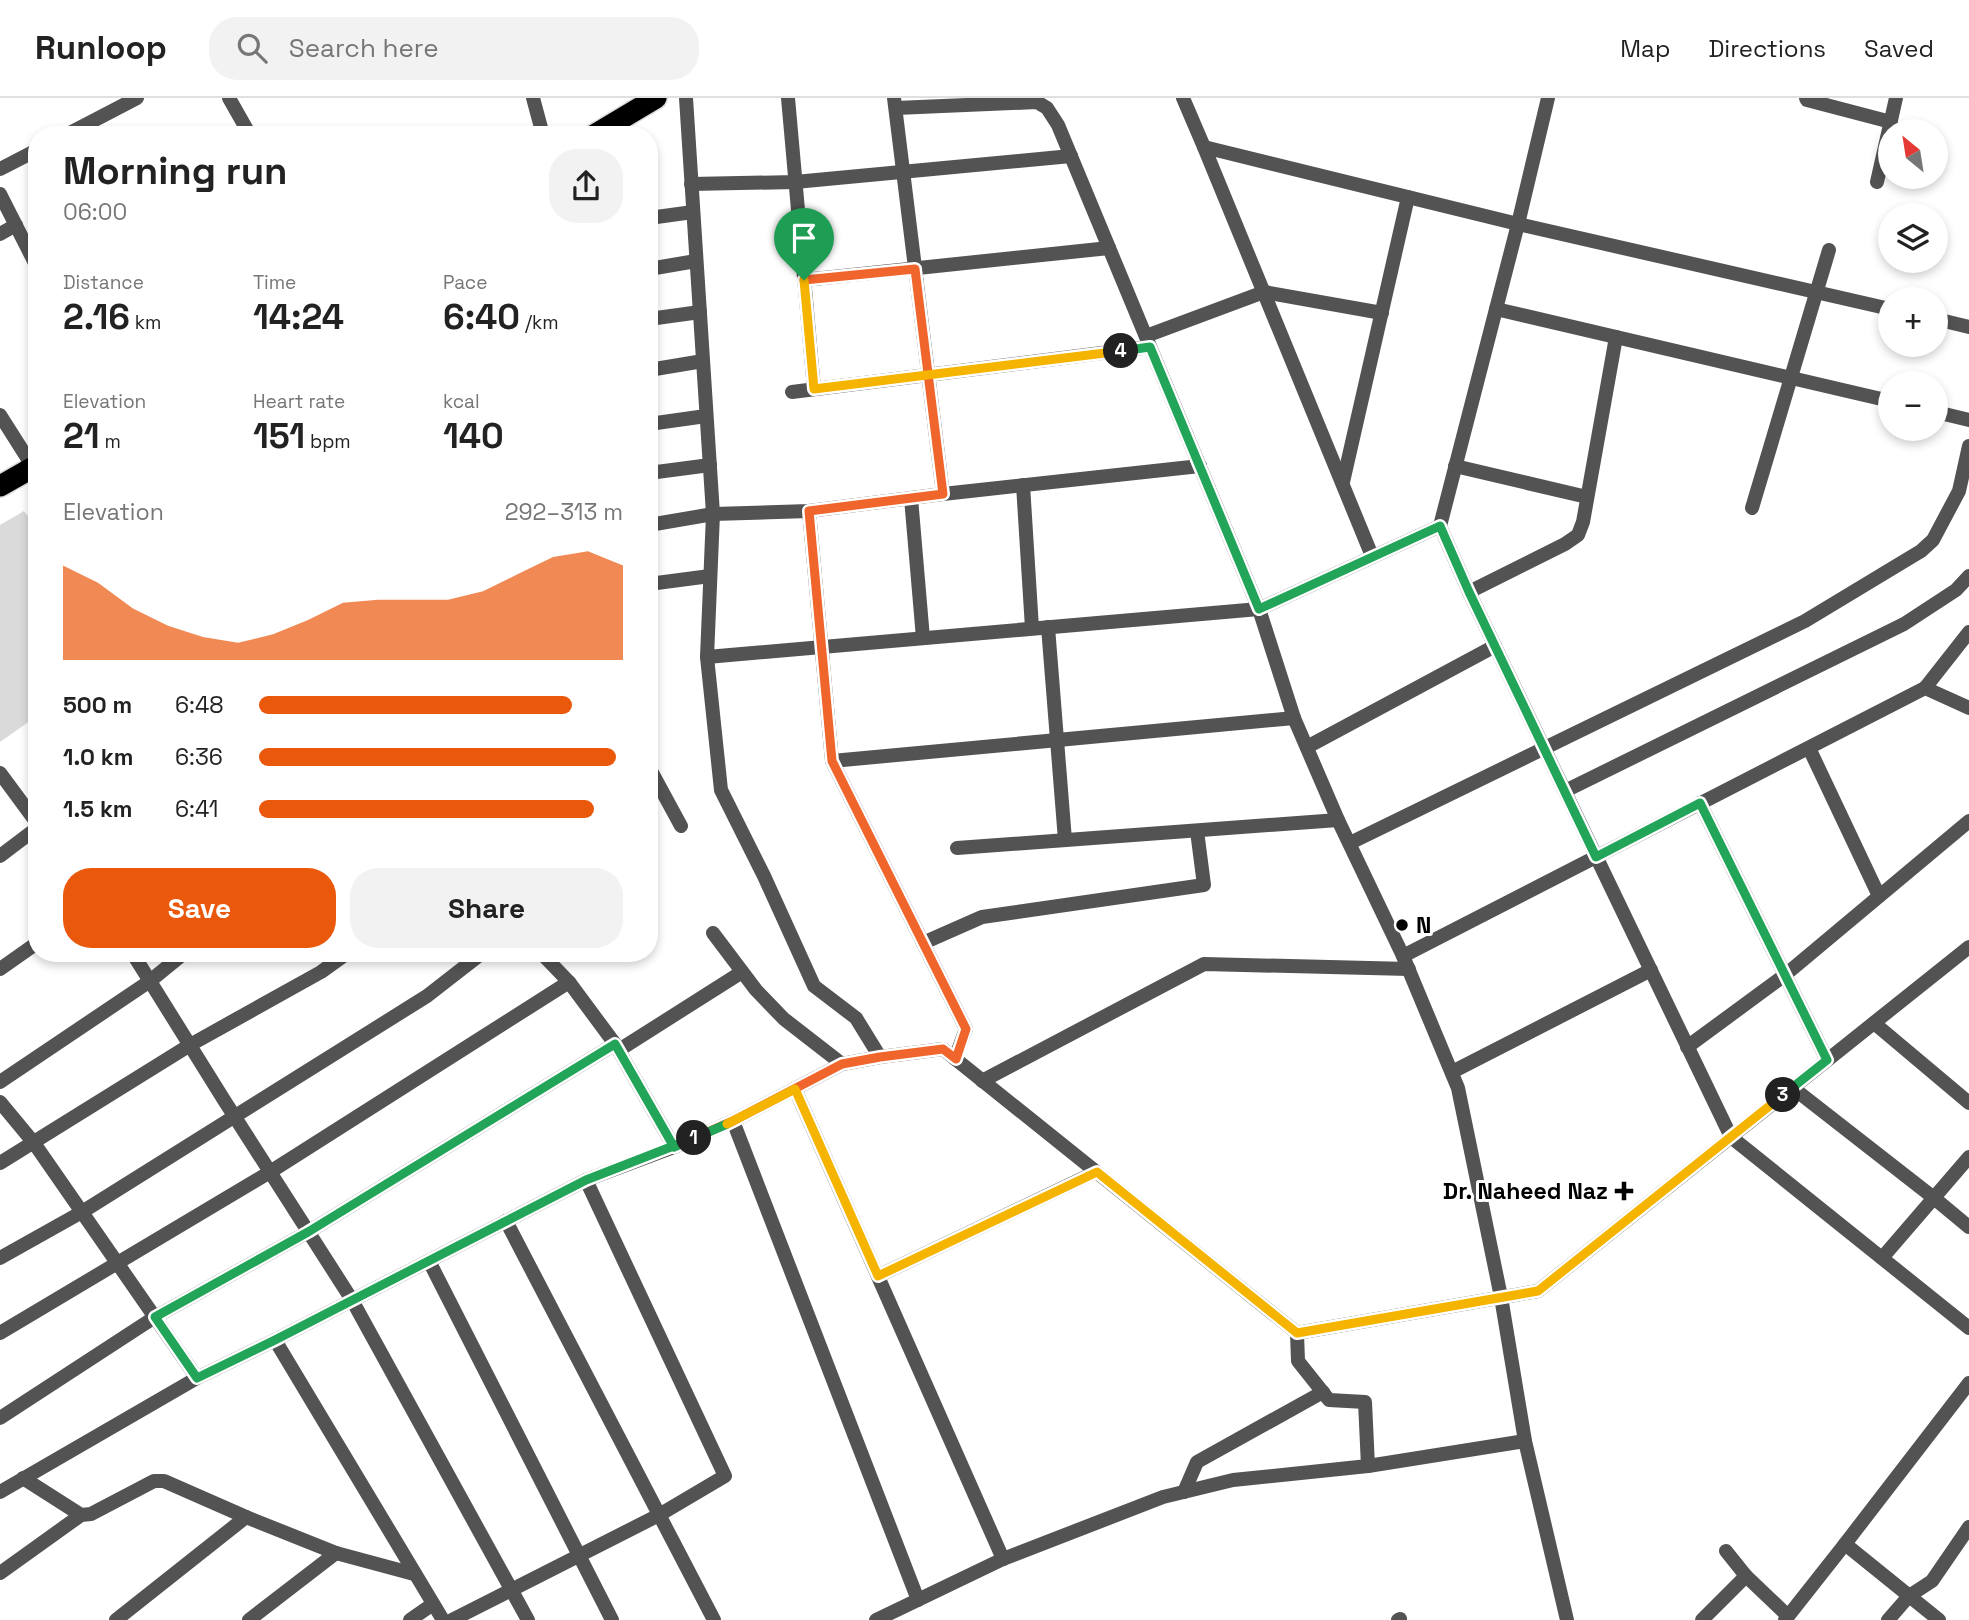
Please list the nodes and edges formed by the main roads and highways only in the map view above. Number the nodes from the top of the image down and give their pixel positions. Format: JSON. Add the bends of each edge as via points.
{"nodes":[{"id":1,"x":656,"y":98,"type":"edge"},
{"id":2,"x":609,"y":126,"type":"edge"},
{"id":3,"x":28,"y":470,"type":"edge"},
{"id":4,"x":0,"y":486,"type":"edge"}],
"edges":[{"from":1,"to":2,"type":"highway"},
{"from":3,"to":4,"type":"highway"}]}
